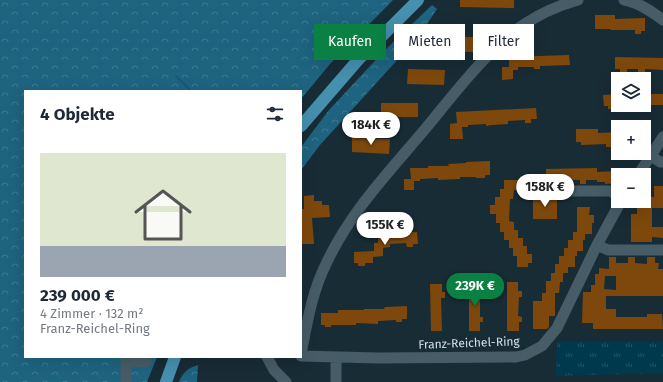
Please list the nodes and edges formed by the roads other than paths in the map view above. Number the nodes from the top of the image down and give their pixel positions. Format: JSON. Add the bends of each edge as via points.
{"nodes":[{"id":1,"x":418,"y":0,"type":"edge"},
{"id":2,"x":578,"y":0,"type":"edge"},
{"id":3,"x":624,"y":0,"type":"edge"},
{"id":4,"x":663,"y":19,"type":"edge"},
{"id":5,"x":302,"y":125,"type":"edge"},
{"id":6,"x":663,"y":137,"type":"edge"},
{"id":7,"x":651,"y":156,"type":"joint"},
{"id":8,"x":663,"y":162,"type":"edge"},
{"id":9,"x":533,"y":191,"type":"dead end"},
{"id":10,"x":611,"y":191,"type":"edge"},
{"id":11,"x":617,"y":208,"type":"edge"},
{"id":12,"x":597,"y":245,"type":"junction"},
{"id":13,"x":663,"y":250,"type":"edge"},
{"id":14,"x":302,"y":350,"type":"edge"},
{"id":15,"x":302,"y":355,"type":"edge"},
{"id":16,"x":175,"y":358,"type":"edge"},
{"id":17,"x":267,"y":358,"type":"edge"},
{"id":18,"x":336,"y":358,"type":"junction"},
{"id":19,"x":146,"y":362,"type":"dead end"},
{"id":20,"x":126,"y":382,"type":"edge"},
{"id":21,"x":166,"y":382,"type":"edge"},
{"id":22,"x":286,"y":382,"type":"edge"},
{"id":23,"x":336,"y":382,"type":"edge"}],
"edges":[{"from":1,"to":5,"type":"main road","via":[[353,65]]},
{"from":2,"to":14,"type":"street","name":"Franz-Reichel-Ring","via":[[534,18],[496,47],[366,198],[341,234],[324,267],[310,307]]},
{"from":3,"to":4,"type":"street"},
{"from":6,"to":7,"type":"street"},
{"from":7,"to":8,"type":"street"},
{"from":9,"to":10,"type":"street"},
{"from":11,"to":12,"type":"street","name":"Franz-Reichel-Ring"},
{"from":12,"to":13,"type":"street","via":[[608,250]]},
{"from":12,"to":18,"type":"street","name":"Franz-Reichel-Ring","via":[[557,328],[542,346],[535,350],[516,357]]},
{"from":15,"to":18,"type":"street","name":"Franz-Reichel-Ring"},
{"from":16,"to":21,"type":"main road"},
{"from":17,"to":22,"type":"street"},
{"from":18,"to":23,"type":"street"},
{"from":19,"to":20,"type":"street","via":[[126,361]]}]}
